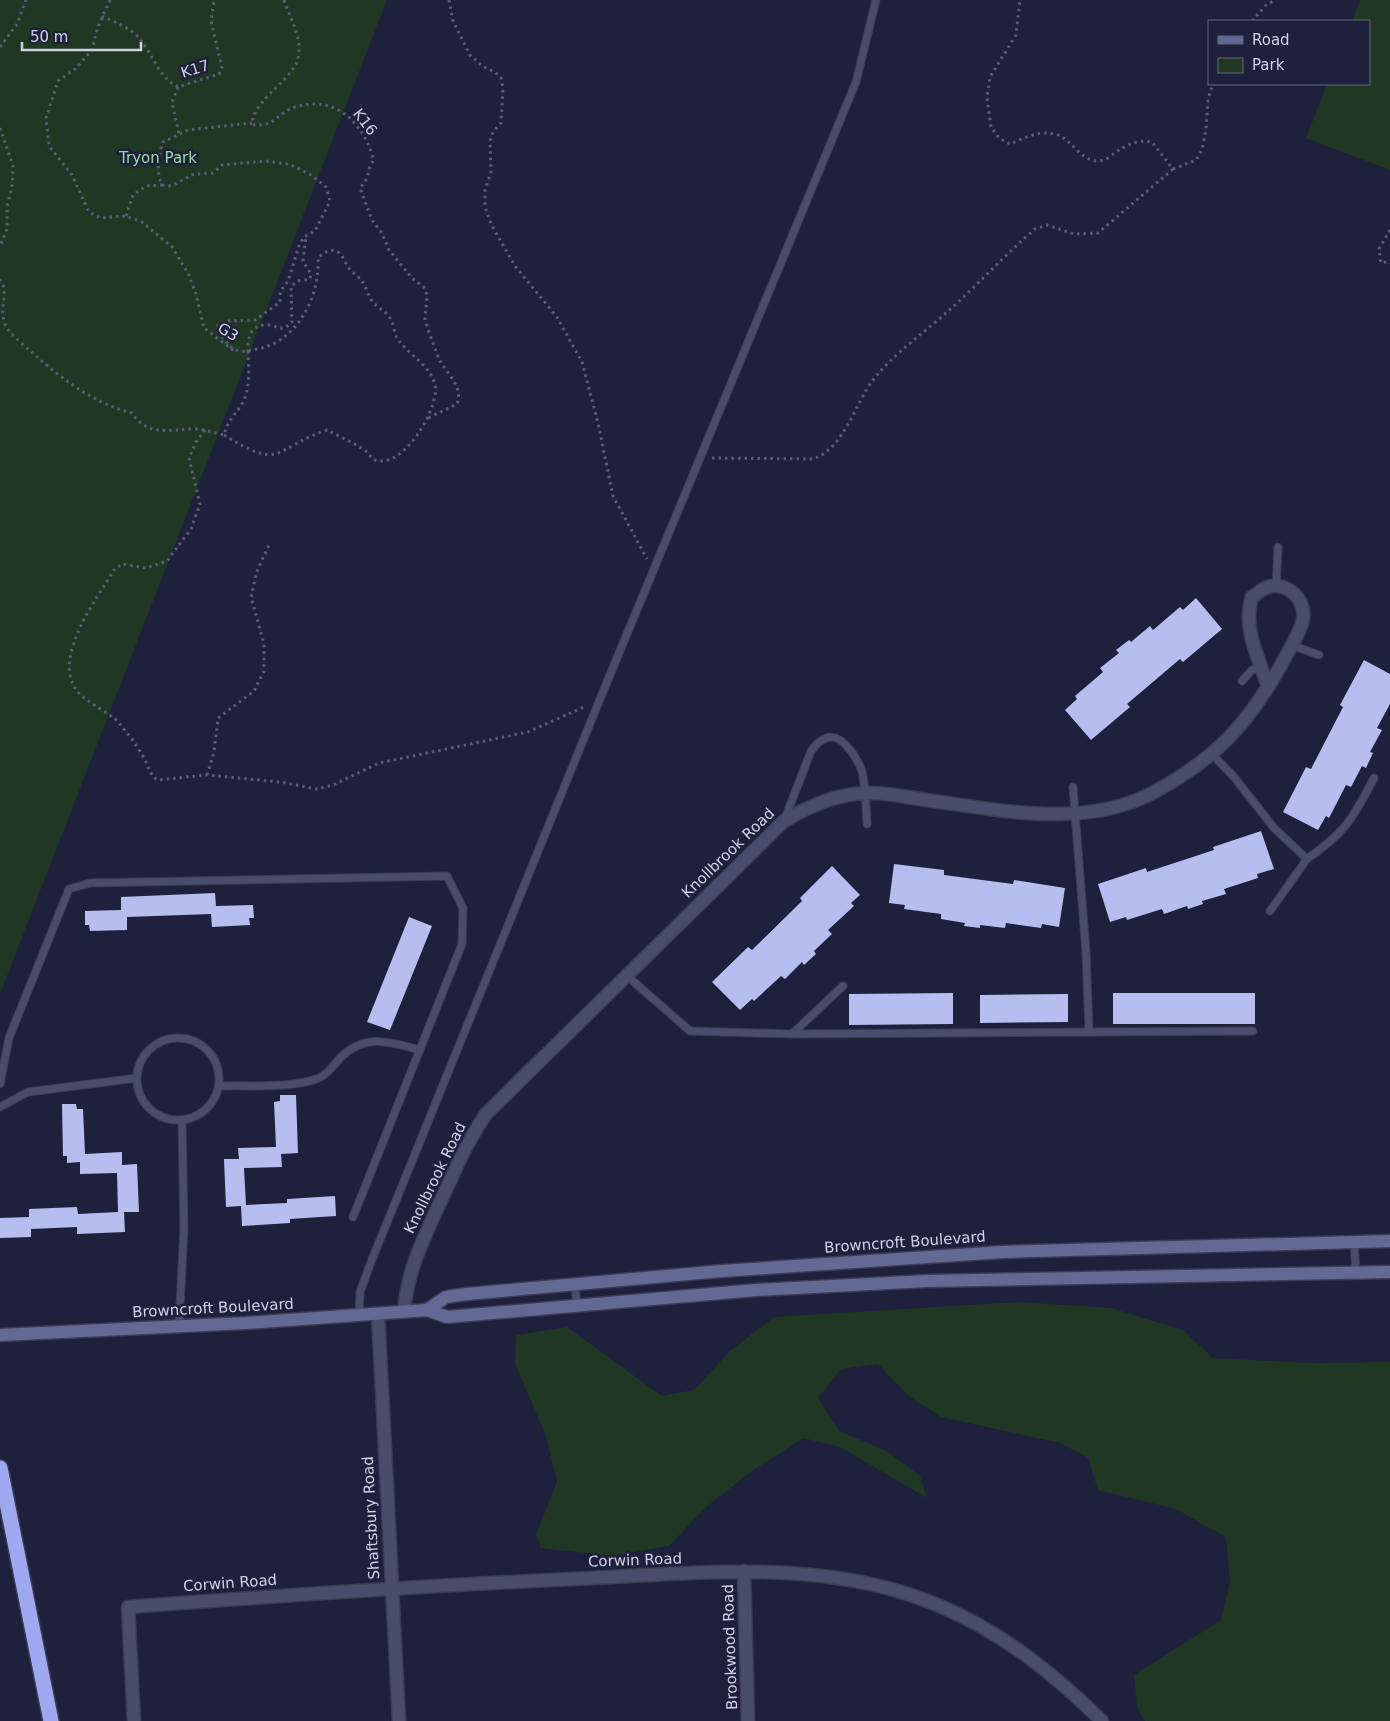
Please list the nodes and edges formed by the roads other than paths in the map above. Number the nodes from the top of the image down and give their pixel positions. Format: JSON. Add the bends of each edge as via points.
{"nodes":[{"id":1,"x":876,"y":0,"type":"edge"},
{"id":2,"x":1278,"y":547,"type":"dead end"},
{"id":3,"x":1276,"y":587,"type":"junction"},
{"id":4,"x":1291,"y":646,"type":"junction"},
{"id":5,"x":1319,"y":655,"type":"dead end"},
{"id":6,"x":1262,"y":666,"type":"junction"},
{"id":7,"x":1242,"y":681,"type":"dead end"},
{"id":8,"x":1268,"y":687,"type":"junction"},
{"id":9,"x":1212,"y":754,"type":"junction"},
{"id":10,"x":1374,"y":778,"type":"dead end"},
{"id":11,"x":1073,"y":787,"type":"dead end"},
{"id":12,"x":864,"y":793,"type":"junction"},
{"id":13,"x":1075,"y":814,"type":"junction"},
{"id":14,"x":784,"y":821,"type":"junction"},
{"id":15,"x":867,"y":824,"type":"dead end"},
{"id":16,"x":1307,"y":858,"type":"junction"},
{"id":17,"x":1270,"y":911,"type":"dead end"},
{"id":18,"x":626,"y":975,"type":"junction"},
{"id":19,"x":843,"y":986,"type":"dead end"},
{"id":20,"x":1089,"y":1030,"type":"junction"},
{"id":21,"x":1253,"y":1031,"type":"dead end"},
{"id":22,"x":792,"y":1034,"type":"junction"},
{"id":23,"x":420,"y":1050,"type":"junction"},
{"id":24,"x":137,"y":1078,"type":"junction"},
{"id":25,"x":0,"y":1084,"type":"edge"},
{"id":26,"x":220,"y":1086,"type":"junction"},
{"id":27,"x":0,"y":1107,"type":"edge"},
{"id":28,"x":182,"y":1120,"type":"junction"},
{"id":29,"x":354,"y":1217,"type":"dead end"},
{"id":30,"x":1354,"y":1241,"type":"junction"},
{"id":31,"x":1390,"y":1241,"type":"edge"},
{"id":32,"x":1390,"y":1272,"type":"edge"},
{"id":33,"x":1356,"y":1273,"type":"junction"},
{"id":34,"x":575,"y":1284,"type":"junction"},
{"id":35,"x":577,"y":1306,"type":"junction"},
{"id":36,"x":427,"y":1310,"type":"junction"},
{"id":37,"x":404,"y":1311,"type":"junction"},
{"id":38,"x":378,"y":1314,"type":"junction"},
{"id":39,"x":359,"y":1315,"type":"junction"},
{"id":40,"x":179,"y":1326,"type":"junction"},
{"id":41,"x":0,"y":1335,"type":"edge"},
{"id":42,"x":0,"y":1468,"type":"edge"},
{"id":43,"x":744,"y":1571,"type":"junction"},
{"id":44,"x":391,"y":1587,"type":"junction"},
{"id":45,"x":51,"y":1721,"type":"edge"},
{"id":46,"x":134,"y":1721,"type":"edge"},
{"id":47,"x":399,"y":1721,"type":"edge"},
{"id":48,"x":748,"y":1721,"type":"edge"},
{"id":49,"x":1102,"y":1721,"type":"edge"}],
"edges":[{"from":1,"to":39,"type":"lane","via":[[856,82],[371,1262],[360,1292]]},
{"from":2,"to":3,"type":"lane"},
{"from":3,"to":4,"type":"street","name":"Knollbrook Road","via":[[1294,594],[1304,611]]},
{"from":3,"to":6,"type":"street","via":[[1262,590],[1252,598],[1249,606],[1249,631]]},
{"from":4,"to":5,"type":"lane"},
{"from":4,"to":8,"type":"street","name":"Knollbrook Road"},
{"from":6,"to":7,"type":"lane","via":[[1252,670]]},
{"from":6,"to":8,"type":"street"},
{"from":8,"to":9,"type":"street","name":"Knollbrook Road","via":[[1237,732]]},
{"from":9,"to":13,"type":"street","name":"Knollbrook Road","via":[[1154,792],[1128,803]]},
{"from":9,"to":16,"type":"lane","via":[[1274,828]]},
{"from":10,"to":16,"type":"lane","via":[[1352,820],[1333,841]]},
{"from":11,"to":13,"type":"lane"},
{"from":12,"to":13,"type":"street","name":"Knollbrook Road","via":[[1019,813]]},
{"from":12,"to":14,"type":"street","name":"Knollbrook Road","via":[[818,803]]},
{"from":12,"to":14,"type":"lane","via":[[862,772],[843,740],[826,738],[811,751]]},
{"from":12,"to":15,"type":"lane"},
{"from":13,"to":20,"type":"lane"},
{"from":14,"to":18,"type":"street","name":"Knollbrook Road"},
{"from":16,"to":17,"type":"lane"},
{"from":18,"to":22,"type":"lane","via":[[690,1031]]},
{"from":18,"to":37,"type":"street","name":"Knollbrook Road","via":[[492,1106],[478,1125],[416,1254],[409,1274]]},
{"from":19,"to":22,"type":"lane"},
{"from":20,"to":21,"type":"lane"},
{"from":20,"to":22,"type":"lane"},
{"from":23,"to":25,"type":"lane","via":[[462,944],[462,908],[447,876],[90,883],[70,889],[9,1038]]},
{"from":23,"to":26,"type":"lane","via":[[388,1042],[366,1041],[345,1054],[320,1078],[295,1084]]},
{"from":23,"to":29,"type":"lane"},
{"from":24,"to":26,"type":"lane","via":[[139,1065],[151,1048],[169,1039],[183,1038],[196,1041],[207,1049],[218,1066]]},
{"from":24,"to":27,"type":"lane","via":[[28,1092]]},
{"from":24,"to":28,"type":"lane","via":[[142,1098],[155,1114]]},
{"from":26,"to":28,"type":"lane","via":[[206,1110]]},
{"from":28,"to":40,"type":"lane","via":[[184,1228]]},
{"from":30,"to":31,"type":"main road","name":"Browncroft Boulevard"},
{"from":30,"to":33,"type":"lane"},
{"from":30,"to":34,"type":"main road","name":"Browncroft Boulevard","via":[[1002,1252]]},
{"from":32,"to":33,"type":"main road","name":"Browncroft Boulevard"},
{"from":33,"to":35,"type":"main road","name":"Browncroft Boulevard","via":[[928,1280],[756,1290]]},
{"from":34,"to":35,"type":"lane"},
{"from":34,"to":36,"type":"main road","name":"Browncroft Boulevard","via":[[457,1295],[446,1297]]},
{"from":35,"to":36,"type":"main road","name":"Browncroft Boulevard","via":[[447,1317]]},
{"from":36,"to":37,"type":"main road","name":"Browncroft Boulevard"},
{"from":37,"to":38,"type":"main road","name":"Browncroft Boulevard"},
{"from":38,"to":39,"type":"main road","name":"Browncroft Boulevard"},
{"from":38,"to":44,"type":"street","name":"Shaftsbury Road"},
{"from":39,"to":40,"type":"main road","name":"Browncroft Boulevard"},
{"from":40,"to":41,"type":"main road","name":"Browncroft Boulevard"},
{"from":42,"to":45,"type":"highway"},
{"from":43,"to":44,"type":"street","name":"Corwin Road"},
{"from":43,"to":48,"type":"street","name":"Brookwood Road"},
{"from":43,"to":49,"type":"street","name":"Corwin Road","via":[[810,1573],[884,1588],[940,1606],[1025,1654]]},
{"from":44,"to":46,"type":"street","name":"Corwin Road","via":[[128,1607]]},
{"from":44,"to":47,"type":"street","name":"Shaftsbury Road"}]}
